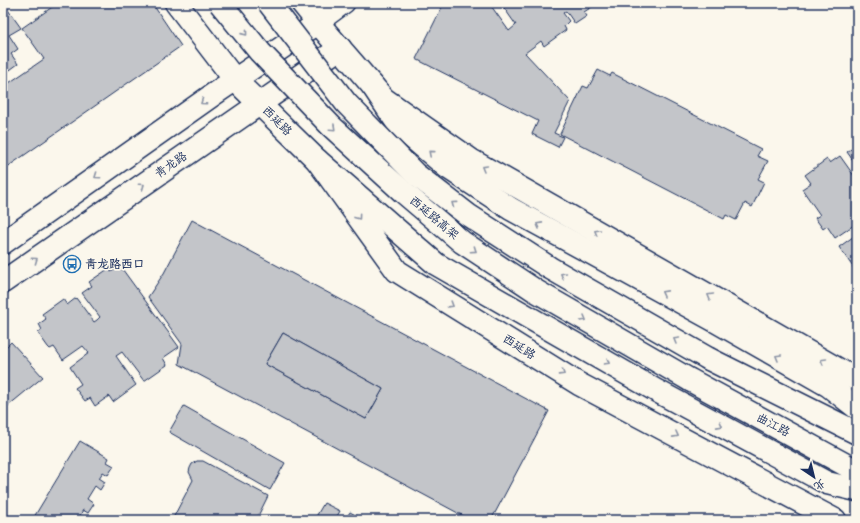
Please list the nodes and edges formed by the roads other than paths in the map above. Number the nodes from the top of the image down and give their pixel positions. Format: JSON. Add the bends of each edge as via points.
{"nodes":[{"id":1,"x":176,"y":3,"type":"edge"},
{"id":2,"x":220,"y":3,"type":"edge"},
{"id":3,"x":269,"y":3,"type":"edge"},
{"id":4,"x":302,"y":3,"type":"edge"},
{"id":5,"x":346,"y":3,"type":"edge"},
{"id":6,"x":318,"y":23,"type":"junction"},
{"id":7,"x":340,"y":48,"type":"junction"},
{"id":8,"x":235,"y":80,"type":"junction"},
{"id":9,"x":372,"y":86,"type":"junction"},
{"id":10,"x":260,"y":104,"type":"junction"},
{"id":11,"x":317,"y":160,"type":"junction"},
{"id":12,"x":3,"y":243,"type":"edge"},
{"id":13,"x":3,"y":282,"type":"edge"},
{"id":14,"x":690,"y":380,"type":"joint"},
{"id":15,"x":857,"y":380,"type":"edge"},
{"id":16,"x":857,"y":408,"type":"edge"},
{"id":17,"x":857,"y":433,"type":"edge"},
{"id":18,"x":857,"y":471,"type":"edge"},
{"id":19,"x":857,"y":490,"type":"edge"},
{"id":20,"x":835,"y":520,"type":"edge"}],
"edges":[{"from":1,"to":8,"type":"main road"},
{"from":2,"to":14,"type":"main road","name":"西延路高架","one_way":true,"bridge":true,"via":[[260,52],[330,126],[462,242],[536,291]]},
{"from":17,"to":3,"type":"main road","name":"西延路高架","one_way":true,"bridge":true,"via":[[710,359],[550,268],[468,215],[415,174],[346,103]]},
{"from":4,"to":6,"type":"main road"},
{"from":5,"to":6,"type":"street"},
{"from":6,"to":7,"type":"main road"},
{"from":6,"to":8,"type":"main road"},
{"from":7,"to":9,"type":"main road"},
{"from":7,"to":10,"type":"main road","name":"青龙路"},
{"from":8,"to":10,"type":"main road"},
{"from":8,"to":12,"type":"main road","one_way":true},
{"from":15,"to":9,"type":"main road","one_way":true,"via":[[471,160],[384,98]]},
{"from":16,"to":9,"type":"main road","one_way":true,"via":[[822,382],[511,209],[447,167],[400,127]]},
{"from":10,"to":11,"type":"main road","name":"西延路"},
{"from":13,"to":10,"type":"main road","name":"青龙路","one_way":true},
{"from":11,"to":19,"type":"main road","one_way":true,"via":[[436,264],[657,391],[827,483]]},
{"from":11,"to":20,"type":"main road","name":"西延路","one_way":true,"via":[[397,271],[579,384]]},
{"from":14,"to":18,"type":"main road","name":"曲江路"}]}
